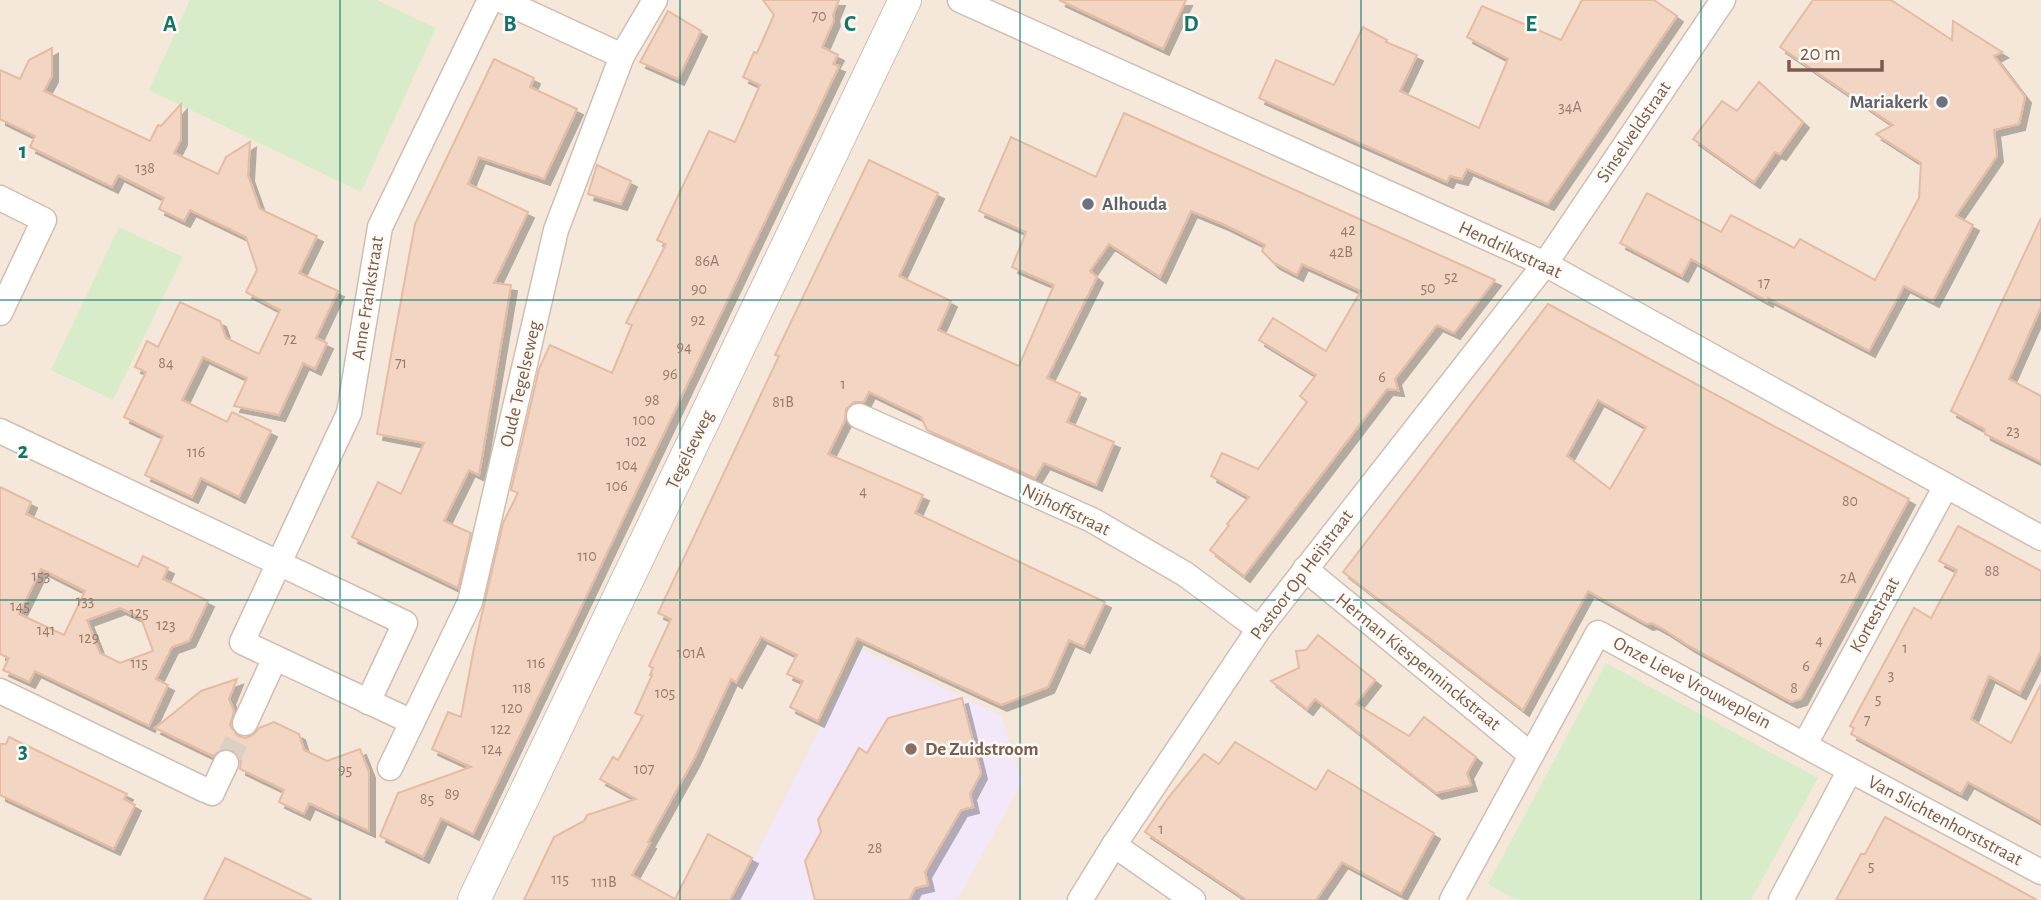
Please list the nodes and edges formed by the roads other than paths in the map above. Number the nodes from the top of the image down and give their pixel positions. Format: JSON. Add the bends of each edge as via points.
{"nodes":[{"id":1,"x":490,"y":0,"type":"edge"},
{"id":2,"x":501,"y":0,"type":"edge"},
{"id":3,"x":655,"y":0,"type":"edge"},
{"id":4,"x":905,"y":0,"type":"edge"},
{"id":5,"x":960,"y":0,"type":"edge"},
{"id":6,"x":1723,"y":0,"type":"edge"},
{"id":7,"x":622,"y":56,"type":"junction"},
{"id":8,"x":0,"y":198,"type":"edge"},
{"id":9,"x":1545,"y":264,"type":"junction"},
{"id":10,"x":0,"y":313,"type":"edge"},
{"id":11,"x":859,"y":416,"type":"dead end"},
{"id":12,"x":0,"y":431,"type":"edge"},
{"id":13,"x":1946,"y":486,"type":"junction"},
{"id":14,"x":2041,"y":538,"type":"edge"},
{"id":15,"x":279,"y":563,"type":"junction"},
{"id":16,"x":1305,"y":569,"type":"junction"},
{"id":17,"x":1259,"y":629,"type":"junction"},
{"id":18,"x":275,"y":658,"type":"junction"},
{"id":19,"x":0,"y":691,"type":"edge"},
{"id":20,"x":368,"y":702,"type":"junction"},
{"id":21,"x":412,"y":722,"type":"junction"},
{"id":22,"x":245,"y":723,"type":"tunnel mouth"},
{"id":23,"x":1805,"y":744,"type":"junction"},
{"id":24,"x":1531,"y":755,"type":"junction"},
{"id":25,"x":226,"y":763,"type":"tunnel mouth"},
{"id":26,"x":390,"y":768,"type":"dead end"},
{"id":27,"x":1850,"y":770,"type":"junction"},
{"id":28,"x":1114,"y":845,"type":"junction"},
{"id":29,"x":2041,"y":872,"type":"edge"},
{"id":30,"x":474,"y":900,"type":"edge"},
{"id":31,"x":1080,"y":900,"type":"edge"},
{"id":32,"x":1193,"y":900,"type":"edge"},
{"id":33,"x":1452,"y":900,"type":"edge"},
{"id":34,"x":1781,"y":900,"type":"edge"}],
"edges":[{"from":1,"to":15,"type":"street","name":"Anne Frankstraat","via":[[380,227],[349,413]]},
{"from":2,"to":7,"type":"street"},
{"from":3,"to":7,"type":"street","name":"Oude Tegelseweg"},
{"from":4,"to":30,"type":"street","name":"Tegelseweg"},
{"from":5,"to":9,"type":"street","name":"Hendrikxstraat"},
{"from":6,"to":9,"type":"street","name":"Sinselveldstraat"},
{"from":7,"to":21,"type":"street","name":"Oude Tegelseweg","via":[[556,230],[470,602]]},
{"from":8,"to":10,"type":"street","via":[[44,220]]},
{"from":9,"to":13,"type":"street","name":"Hendrikxstraat"},
{"from":9,"to":16,"type":"street","name":"Pastoor Op Heijstraat"},
{"from":11,"to":17,"type":"street","name":"Nijhoffstraat","via":[[1092,520],[1185,573]]},
{"from":12,"to":15,"type":"street"},
{"from":13,"to":14,"type":"street","name":"Hendrikxstraat"},
{"from":13,"to":23,"type":"street","name":"Kortestraat"},
{"from":15,"to":18,"type":"street","name":"Anne Frankstraat","via":[[242,642]]},
{"from":15,"to":20,"type":"street","via":[[405,623]]},
{"from":16,"to":17,"type":"street","name":"Pastoor Op Heijstraat"},
{"from":16,"to":24,"type":"street","name":"Herman Kiespenninckstraat"},
{"from":17,"to":28,"type":"street","name":"Pastoor Op Heijstraat"},
{"from":18,"to":20,"type":"street","name":"Anne Frankstraat"},
{"from":18,"to":22,"type":"street"},
{"from":19,"to":25,"type":"street","via":[[208,791]]},
{"from":20,"to":21,"type":"street","name":"Anne Frankstraat"},
{"from":21,"to":26,"type":"street","name":"Oude Tegelseweg"},
{"from":23,"to":24,"type":"street","name":"Onze Lieve Vrouweplein","via":[[1598,633]]},
{"from":23,"to":27,"type":"street","name":"Onze Lieve Vrouweplein"},
{"from":24,"to":33,"type":"street","name":"Onze Lieve Vrouweplein"},
{"from":27,"to":29,"type":"street","name":"Van Slichtenhorststraat"},
{"from":27,"to":34,"type":"street"},
{"from":28,"to":31,"type":"street","name":"Pastoor Op Heijstraat"},
{"from":28,"to":32,"type":"street"}]}
